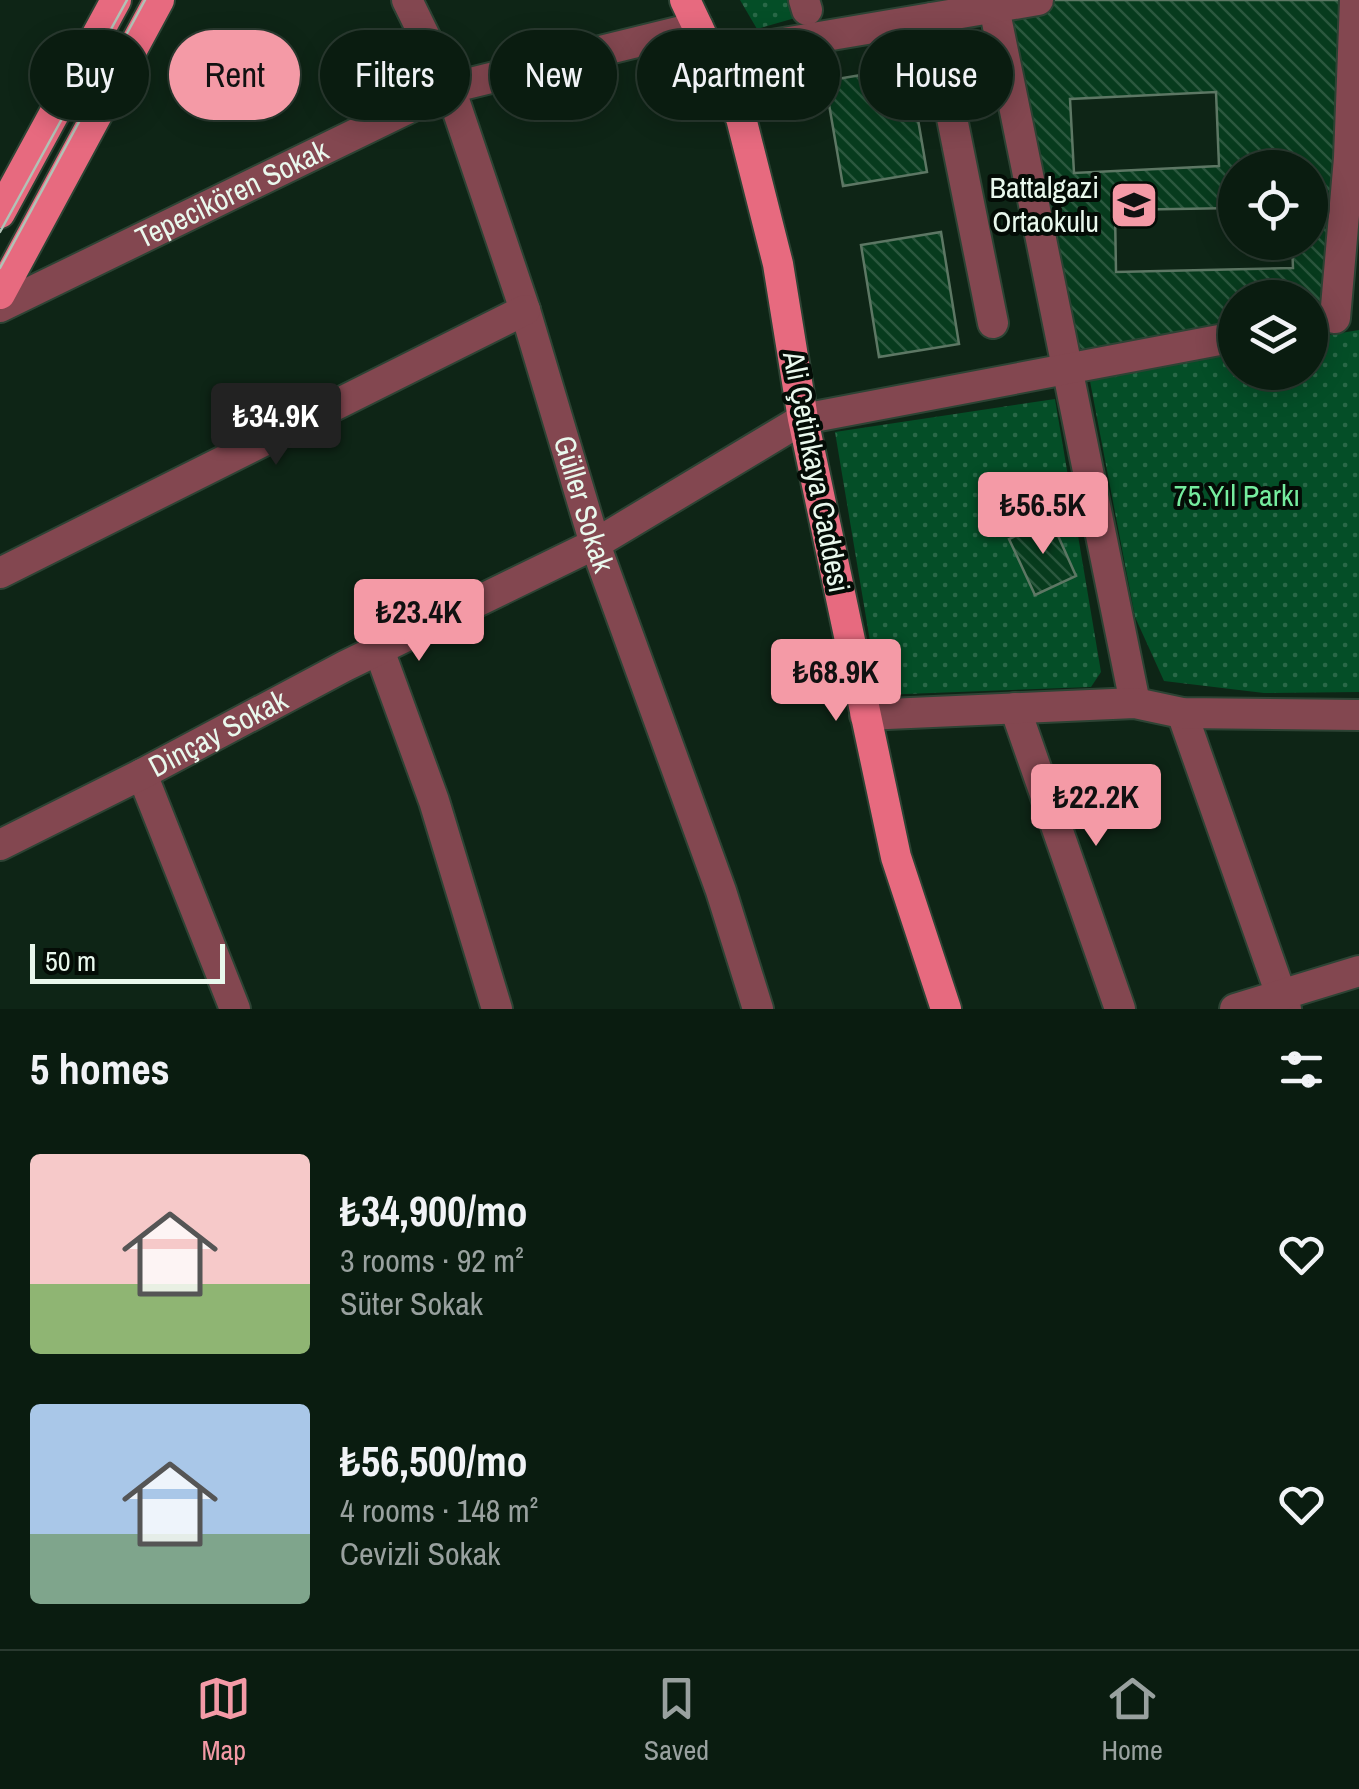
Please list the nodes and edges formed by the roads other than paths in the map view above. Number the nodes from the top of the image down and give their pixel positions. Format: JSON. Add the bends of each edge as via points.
{"nodes":[{"id":1,"x":116,"y":0,"type":"edge"},
{"id":2,"x":159,"y":0,"type":"edge"},
{"id":3,"x":407,"y":0,"type":"edge"},
{"id":4,"x":1038,"y":0,"type":"edge"},
{"id":5,"x":1355,"y":0,"type":"edge"},
{"id":6,"x":994,"y":7,"type":"junction"},
{"id":7,"x":692,"y":13,"type":"edge"},
{"id":8,"x":932,"y":18,"type":"junction"},
{"id":9,"x":422,"y":30,"type":"edge"},
{"id":10,"x":840,"y":33,"type":"edge"},
{"id":11,"x":470,"y":82,"type":"edge"},
{"id":12,"x":384,"y":120,"type":"edge"},
{"id":13,"x":461,"y":120,"type":"edge"},
{"id":14,"x":742,"y":120,"type":"edge"},
{"id":15,"x":0,"y":213,"type":"edge"},
{"id":16,"x":0,"y":294,"type":"edge"},
{"id":17,"x":0,"y":307,"type":"edge"},
{"id":18,"x":525,"y":310,"type":"junction"},
{"id":19,"x":1335,"y":319,"type":"edge"},
{"id":20,"x":993,"y":323,"type":"dead end"},
{"id":21,"x":1218,"y":340,"type":"edge"},
{"id":22,"x":1066,"y":370,"type":"junction"},
{"id":23,"x":803,"y":420,"type":"junction"},
{"id":24,"x":595,"y":544,"type":"junction"},
{"id":25,"x":0,"y":572,"type":"edge"},
{"id":26,"x":378,"y":650,"type":"junction"},
{"id":27,"x":1135,"y":703,"type":"junction"},
{"id":28,"x":1016,"y":708,"type":"junction"},
{"id":29,"x":1182,"y":713,"type":"junction"},
{"id":30,"x":865,"y":716,"type":"junction"},
{"id":31,"x":1358,"y":716,"type":"edge"},
{"id":32,"x":142,"y":774,"type":"junction"},
{"id":33,"x":0,"y":844,"type":"edge"},
{"id":34,"x":1359,"y":971,"type":"edge"},
{"id":35,"x":1284,"y":1002,"type":"edge"},
{"id":36,"x":236,"y":1009,"type":"edge"},
{"id":37,"x":498,"y":1009,"type":"edge"},
{"id":38,"x":758,"y":1009,"type":"edge"},
{"id":39,"x":946,"y":1009,"type":"edge"},
{"id":40,"x":1120,"y":1009,"type":"edge"},
{"id":41,"x":1235,"y":1009,"type":"edge"}],
"edges":[{"from":1,"to":15,"type":"main road"},
{"from":2,"to":16,"type":"main road"},
{"from":3,"to":9,"type":"street","name":"Güller Sokak"},
{"from":4,"to":6,"type":"street"},
{"from":5,"to":19,"type":"street"},
{"from":6,"to":8,"type":"street"},
{"from":6,"to":22,"type":"street"},
{"from":7,"to":11,"type":"street","name":"Tepecikören Sokak"},
{"from":8,"to":10,"type":"street"},
{"from":8,"to":20,"type":"street"},
{"from":12,"to":17,"type":"street","name":"Tepecikören Sokak"},
{"from":13,"to":18,"type":"street","name":"Güller Sokak"},
{"from":14,"to":23,"type":"main road","name":"Ali Çetinkaya Caddesi","via":[[774,246]]},
{"from":18,"to":24,"type":"street","name":"Güller Sokak"},
{"from":18,"to":25,"type":"street"},
{"from":21,"to":22,"type":"street"},
{"from":22,"to":23,"type":"street"},
{"from":22,"to":27,"type":"street"},
{"from":23,"to":24,"type":"street","name":"Dinçay Sokak"},
{"from":23,"to":30,"type":"main road","name":"Ali Çetinkaya Caddesi"},
{"from":24,"to":26,"type":"street","name":"Dinçay Sokak"},
{"from":24,"to":38,"type":"street","name":"Güller Sokak"},
{"from":26,"to":32,"type":"street","name":"Dinçay Sokak"},
{"from":26,"to":37,"type":"street","via":[[434,801]]},
{"from":27,"to":28,"type":"street"},
{"from":27,"to":29,"type":"street"},
{"from":28,"to":30,"type":"street"},
{"from":28,"to":40,"type":"street"},
{"from":29,"to":31,"type":"street"},
{"from":29,"to":35,"type":"street"},
{"from":30,"to":39,"type":"main road","name":"Ali Çetinkaya Caddesi","via":[[896,857]]},
{"from":32,"to":33,"type":"street","name":"Dinçay Sokak"},
{"from":32,"to":36,"type":"street"},
{"from":34,"to":35,"type":"street"},
{"from":35,"to":41,"type":"street"}]}
